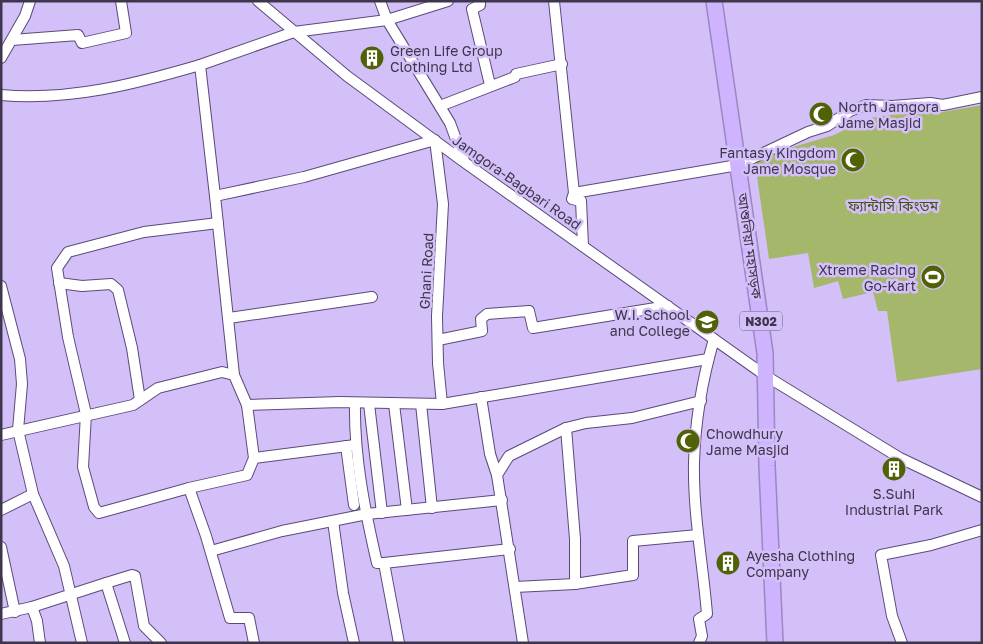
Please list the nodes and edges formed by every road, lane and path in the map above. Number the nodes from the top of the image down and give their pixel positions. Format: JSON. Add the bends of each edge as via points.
{"nodes":[{"id":1,"x":30,"y":1,"type":"edge"},
{"id":2,"x":121,"y":1,"type":"edge"},
{"id":3,"x":258,"y":1,"type":"edge"},
{"id":4,"x":380,"y":1,"type":"edge"},
{"id":5,"x":480,"y":1,"type":"edge"},
{"id":6,"x":554,"y":1,"type":"edge"},
{"id":7,"x":714,"y":1,"type":"edge"},
{"id":8,"x":441,"y":2,"type":"edge"},
{"id":9,"x":387,"y":20,"type":"junction"},
{"id":10,"x":294,"y":32,"type":"junction"},
{"id":11,"x":12,"y":40,"type":"junction"},
{"id":12,"x":1,"y":58,"type":"edge"},
{"id":13,"x":562,"y":64,"type":"junction"},
{"id":14,"x":200,"y":65,"type":"junction"},
{"id":15,"x":490,"y":85,"type":"junction"},
{"id":16,"x":1,"y":95,"type":"edge"},
{"id":17,"x":982,"y":96,"type":"edge"},
{"id":18,"x":440,"y":106,"type":"junction"},
{"id":19,"x":435,"y":140,"type":"junction"},
{"id":20,"x":464,"y":162,"type":"junction"},
{"id":21,"x":738,"y":165,"type":"junction"},
{"id":22,"x":574,"y":193,"type":"junction"},
{"id":23,"x":215,"y":196,"type":"junction"},
{"id":24,"x":218,"y":223,"type":"junction"},
{"id":25,"x":583,"y":246,"type":"junction"},
{"id":26,"x":59,"y":284,"type":"junction"},
{"id":27,"x":1,"y":286,"type":"edge"},
{"id":28,"x":372,"y":297,"type":"dead end"},
{"id":29,"x":668,"y":306,"type":"junction"},
{"id":30,"x":229,"y":318,"type":"junction"},
{"id":31,"x":714,"y":339,"type":"junction"},
{"id":32,"x":438,"y":340,"type":"junction"},
{"id":33,"x":708,"y":359,"type":"junction"},
{"id":34,"x":234,"y":375,"type":"junction"},
{"id":35,"x":766,"y":376,"type":"junction"},
{"id":36,"x":480,"y":397,"type":"junction"},
{"id":37,"x":140,"y":400,"type":"junction"},
{"id":38,"x":701,"y":401,"type":"junction"},
{"id":39,"x":355,"y":404,"type":"junction"},
{"id":40,"x":369,"y":404,"type":"junction"},
{"id":41,"x":394,"y":404,"type":"junction"},
{"id":42,"x":421,"y":404,"type":"junction"},
{"id":43,"x":442,"y":404,"type":"junction"},
{"id":44,"x":247,"y":406,"type":"junction"},
{"id":45,"x":86,"y":414,"type":"junction"},
{"id":46,"x":566,"y":428,"type":"junction"},
{"id":47,"x":18,"y":430,"type":"junction"},
{"id":48,"x":1,"y":435,"type":"edge"},
{"id":49,"x":350,"y":445,"type":"junction"},
{"id":50,"x":254,"y":458,"type":"junction"},
{"id":51,"x":497,"y":475,"type":"junction"},
{"id":52,"x":189,"y":488,"type":"junction"},
{"id":53,"x":33,"y":494,"type":"junction"},
{"id":54,"x":982,"y":497,"type":"edge"},
{"id":55,"x":502,"y":500,"type":"junction"},
{"id":56,"x":354,"y":505,"type":"dead end"},
{"id":57,"x":432,"y":508,"type":"junction"},
{"id":58,"x":1,"y":510,"type":"edge"},
{"id":59,"x":407,"y":510,"type":"junction"},
{"id":60,"x":382,"y":512,"type":"junction"},
{"id":61,"x":367,"y":514,"type":"junction"},
{"id":62,"x":333,"y":521,"type":"junction"},
{"id":63,"x":982,"y":530,"type":"edge"},
{"id":64,"x":698,"y":535,"type":"junction"},
{"id":65,"x":1,"y":547,"type":"edge"},
{"id":66,"x":510,"y":549,"type":"junction"},
{"id":67,"x":211,"y":551,"type":"junction"},
{"id":68,"x":384,"y":563,"type":"junction"},
{"id":69,"x":106,"y":583,"type":"junction"},
{"id":70,"x":575,"y":584,"type":"junction"},
{"id":71,"x":515,"y":587,"type":"junction"},
{"id":72,"x":70,"y":595,"type":"junction"},
{"id":73,"x":32,"y":607,"type":"junction"},
{"id":74,"x":15,"y":612,"type":"junction"},
{"id":75,"x":1,"y":614,"type":"edge"},
{"id":76,"x":701,"y":640,"type":"edge"},
{"id":77,"x":40,"y":643,"type":"edge"},
{"id":78,"x":82,"y":643,"type":"edge"},
{"id":79,"x":125,"y":643,"type":"edge"},
{"id":80,"x":161,"y":643,"type":"edge"},
{"id":81,"x":254,"y":643,"type":"edge"},
{"id":82,"x":354,"y":643,"type":"edge"},
{"id":83,"x":399,"y":643,"type":"edge"},
{"id":84,"x":523,"y":643,"type":"edge"},
{"id":85,"x":775,"y":643,"type":"edge"},
{"id":86,"x":902,"y":643,"type":"edge"}],
"edges":[{"from":1,"to":11,"type":"street"},
{"from":2,"to":11,"type":"street","via":[[126,33],[82,42],[78,35]]},
{"from":3,"to":10,"type":"street","name":"Jamgora-Bagbari Road"},
{"from":4,"to":9,"type":"street"},
{"from":5,"to":15,"type":"street","via":[[480,5],[472,9]]},
{"from":6,"to":13,"type":"street"},
{"from":7,"to":21,"type":"highway","name":"আশুলিয়া মহাসড়ক","number":"N302"},
{"from":8,"to":9,"type":"street"},
{"from":9,"to":10,"type":"street"},
{"from":9,"to":18,"type":"street"},
{"from":10,"to":14,"type":"street"},
{"from":10,"to":19,"type":"street","name":"Jamgora-Bagbari Road","via":[[347,76]]},
{"from":11,"to":12,"type":"street"},
{"from":13,"to":15,"type":"street","via":[[516,74]]},
{"from":13,"to":22,"type":"street"},
{"from":14,"to":16,"type":"street","via":[[144,81],[78,94],[33,98]]},
{"from":14,"to":23,"type":"street"},
{"from":15,"to":18,"type":"street"},
{"from":17,"to":21,"type":"street","via":[[943,105],[866,105]]},
{"from":18,"to":20,"type":"street"},
{"from":19,"to":20,"type":"street","name":"Jamgora-Bagbari Road"},
{"from":19,"to":23,"type":"street","via":[[304,177]]},
{"from":19,"to":32,"type":"street","name":"Ghani Road","via":[[443,204]]},
{"from":20,"to":25,"type":"street","name":"Jamgora-Bagbari Road"},
{"from":21,"to":22,"type":"street"},
{"from":21,"to":35,"type":"highway","name":"আশুলিয়া মহাসড়ক","number":"N302"},
{"from":22,"to":25,"type":"street","via":[[572,199],[581,201]]},
{"from":23,"to":24,"type":"street"},
{"from":24,"to":26,"type":"street","via":[[144,232],[68,252],[57,268]]},
{"from":24,"to":30,"type":"street"},
{"from":25,"to":29,"type":"street","name":"Jamgora-Bagbari Road"},
{"from":26,"to":37,"type":"street","via":[[111,284],[118,290]]},
{"from":26,"to":45,"type":"street"},
{"from":27,"to":47,"type":"street","via":[[20,358],[22,384]]},
{"from":28,"to":30,"type":"street"},
{"from":29,"to":31,"type":"street","name":"Jamgora-Bagbari Road"},
{"from":29,"to":32,"type":"street","via":[[533,328],[530,311],[487,314],[481,320],[482,331]]},
{"from":30,"to":34,"type":"street"},
{"from":31,"to":33,"type":"street"},
{"from":31,"to":35,"type":"street","name":"Jamgora-Bagbari Road"},
{"from":32,"to":43,"type":"street","name":"Ghani Road"},
{"from":33,"to":36,"type":"street"},
{"from":33,"to":38,"type":"street"},
{"from":34,"to":37,"type":"street","via":[[222,372],[158,388]]},
{"from":34,"to":44,"type":"street"},
{"from":35,"to":54,"type":"street","name":"Jamgora-Bagbari Road","via":[[900,458]]},
{"from":35,"to":85,"type":"highway","name":"আশুলিয়া মহাসড়ক","number":"N302"},
{"from":36,"to":43,"type":"street"},
{"from":36,"to":51,"type":"street"},
{"from":37,"to":45,"type":"street","via":[[133,405]]},
{"from":38,"to":46,"type":"street","via":[[632,418]]},
{"from":38,"to":64,"type":"street","via":[[694,462]]},
{"from":39,"to":40,"type":"street"},
{"from":39,"to":44,"type":"street"},
{"from":39,"to":49,"type":"street"},
{"from":40,"to":41,"type":"street"},
{"from":40,"to":60,"type":"street"},
{"from":41,"to":42,"type":"street"},
{"from":41,"to":59,"type":"street"},
{"from":42,"to":43,"type":"street"},
{"from":42,"to":57,"type":"street"},
{"from":44,"to":50,"type":"street"},
{"from":45,"to":47,"type":"street"},
{"from":45,"to":52,"type":"street","via":[[83,467],[94,507],[99,513]]},
{"from":46,"to":51,"type":"street","via":[[509,456]]},
{"from":46,"to":70,"type":"street","via":[[575,539]]},
{"from":47,"to":48,"type":"street"},
{"from":47,"to":53,"type":"street"},
{"from":49,"to":50,"type":"street"},
{"from":49,"to":56,"type":"street"},
{"from":49,"to":61,"type":"street"},
{"from":50,"to":52,"type":"street","via":[[247,475]]},
{"from":51,"to":55,"type":"street"},
{"from":52,"to":67,"type":"street"},
{"from":53,"to":58,"type":"street"},
{"from":53,"to":72,"type":"street","via":[[64,566]]},
{"from":55,"to":57,"type":"street"},
{"from":55,"to":66,"type":"street"},
{"from":57,"to":59,"type":"street"},
{"from":59,"to":60,"type":"street"},
{"from":60,"to":61,"type":"street"},
{"from":61,"to":62,"type":"street"},
{"from":61,"to":68,"type":"street","via":[[377,563]]},
{"from":62,"to":67,"type":"street"},
{"from":62,"to":82,"type":"street"},
{"from":63,"to":86,"type":"street","via":[[881,555],[892,616]]},
{"from":64,"to":70,"type":"street","via":[[633,541],[632,576]]},
{"from":64,"to":76,"type":"street","via":[[706,614],[698,619]]},
{"from":65,"to":74,"type":"street"},
{"from":66,"to":68,"type":"street"},
{"from":66,"to":71,"type":"street"},
{"from":67,"to":81,"type":"street","via":[[230,618],[250,618]]},
{"from":68,"to":83,"type":"street"},
{"from":69,"to":72,"type":"street"},
{"from":69,"to":79,"type":"street"},
{"from":69,"to":80,"type":"street","via":[[132,574],[135,576],[144,626]]},
{"from":70,"to":71,"type":"street"},
{"from":71,"to":84,"type":"street"},
{"from":72,"to":73,"type":"street"},
{"from":72,"to":78,"type":"street"},
{"from":73,"to":74,"type":"street"},
{"from":73,"to":77,"type":"street"},
{"from":74,"to":75,"type":"street"}]}
